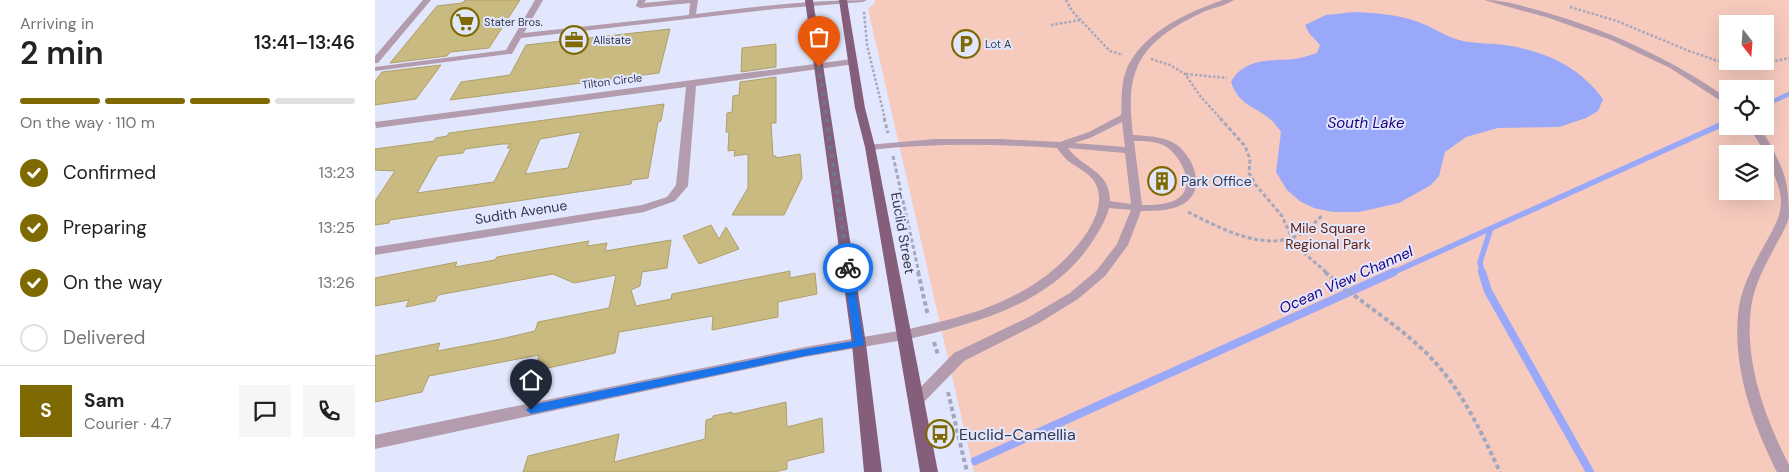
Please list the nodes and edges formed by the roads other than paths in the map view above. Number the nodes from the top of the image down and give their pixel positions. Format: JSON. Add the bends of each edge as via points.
{"nodes":[{"id":1,"x":427,"y":0,"type":"edge"},
{"id":2,"x":539,"y":0,"type":"edge"},
{"id":3,"x":642,"y":0,"type":"edge"},
{"id":4,"x":1230,"y":0,"type":"edge"},
{"id":5,"x":1488,"y":0,"type":"edge"},
{"id":6,"x":843,"y":1,"type":"edge"},
{"id":7,"x":810,"y":2,"type":"edge"},
{"id":8,"x":862,"y":2,"type":"edge"},
{"id":9,"x":691,"y":16,"type":"junction"},
{"id":10,"x":519,"y":36,"type":"junction"},
{"id":11,"x":375,"y":61,"type":"edge"},
{"id":12,"x":852,"y":62,"type":"junction"},
{"id":13,"x":819,"y":67,"type":"junction"},
{"id":14,"x":375,"y":69,"type":"edge"},
{"id":15,"x":691,"y":84,"type":"junction"},
{"id":16,"x":1719,"y":95,"type":"edge"},
{"id":17,"x":1126,"y":116,"type":"junction"},
{"id":18,"x":375,"y":124,"type":"edge"},
{"id":19,"x":1760,"y":135,"type":"edge"},
{"id":20,"x":1129,"y":143,"type":"junction"},
{"id":21,"x":1061,"y":146,"type":"junction"},
{"id":22,"x":870,"y":147,"type":"junction"},
{"id":23,"x":1106,"y":204,"type":"junction"},
{"id":24,"x":1137,"y":208,"type":"junction"},
{"id":25,"x":375,"y":251,"type":"edge"},
{"id":26,"x":904,"y":335,"type":"junction"},
{"id":27,"x":859,"y":344,"type":"junction"},
{"id":28,"x":916,"y":401,"type":"junction"},
{"id":29,"x":375,"y":442,"type":"edge"},
{"id":30,"x":873,"y":472,"type":"edge"},
{"id":31,"x":929,"y":472,"type":"edge"},
{"id":32,"x":1785,"y":472,"type":"edge"}],
"edges":[{"from":1,"to":11,"type":"lane"},
{"from":2,"to":10,"type":"lane"},
{"from":3,"to":9,"type":"lane","via":[[640,6],[694,0]]},
{"from":4,"to":17,"type":"lane","via":[[1201,10],[1168,27],[1153,39],[1132,68],[1127,83]]},
{"from":5,"to":16,"type":"lane","via":[[1543,13],[1638,48]]},
{"from":6,"to":7,"type":"lane"},
{"from":6,"to":8,"type":"lane"},
{"from":6,"to":12,"type":"main road","name":"Euclid Street"},
{"from":7,"to":9,"type":"lane"},
{"from":7,"to":13,"type":"main road"},
{"from":9,"to":10,"type":"lane"},
{"from":10,"to":14,"type":"lane","via":[[509,52]]},
{"from":12,"to":13,"type":"street","name":"Tilton Circle"},
{"from":12,"to":22,"type":"main road","name":"Euclid Street"},
{"from":13,"to":15,"type":"street","name":"Tilton Circle"},
{"from":13,"to":27,"type":"main road"},
{"from":15,"to":18,"type":"street","name":"Tilton Circle"},
{"from":15,"to":25,"type":"street","name":"Sudith Avenue","via":[[682,186],[671,199],[644,208]]},
{"from":17,"to":20,"type":"lane"},
{"from":17,"to":21,"type":"lane"},
{"from":19,"to":32,"type":"lane","via":[[1782,181],[1786,205],[1782,222],[1747,294],[1744,315],[1746,370],[1775,453]]},
{"from":20,"to":21,"type":"lane"},
{"from":20,"to":24,"type":"lane"},
{"from":20,"to":24,"type":"lane","via":[[1157,140],[1179,152],[1192,180],[1191,191],[1175,204]]},
{"from":21,"to":22,"type":"lane","via":[[947,140]]},
{"from":21,"to":23,"type":"lane","via":[[1101,184]]},
{"from":22,"to":26,"type":"main road","name":"Euclid Street"},
{"from":23,"to":24,"type":"lane"},
{"from":23,"to":26,"type":"lane","via":[[1087,244],[1062,270],[1023,297],[975,318]]},
{"from":24,"to":28,"type":"lane","via":[[1122,245],[1101,272],[1074,296],[959,357]]},
{"from":26,"to":27,"type":"street"},
{"from":26,"to":28,"type":"main road","name":"Euclid Street"},
{"from":27,"to":29,"type":"street","via":[[805,352]]},
{"from":27,"to":30,"type":"main road"},
{"from":28,"to":31,"type":"main road","name":"Euclid Street"}]}
